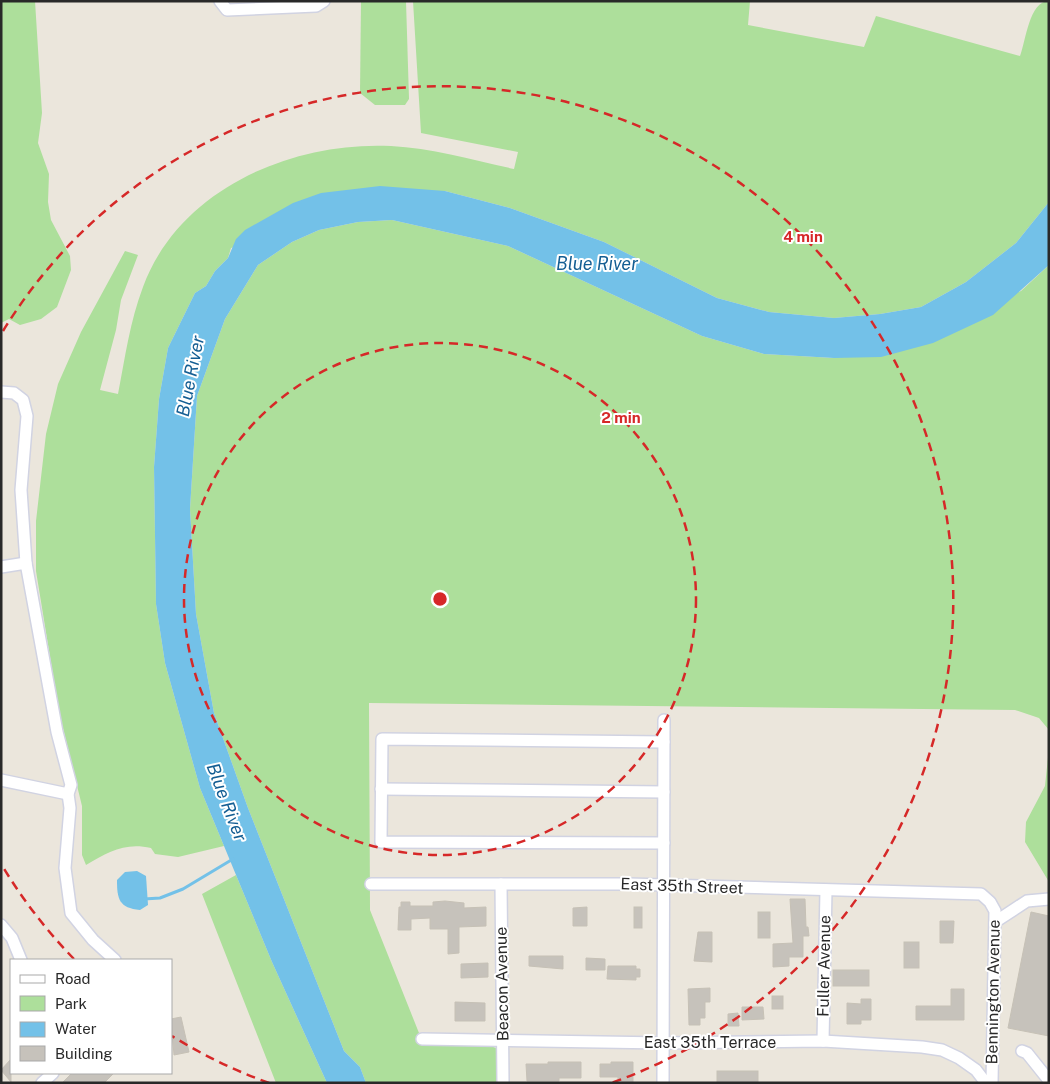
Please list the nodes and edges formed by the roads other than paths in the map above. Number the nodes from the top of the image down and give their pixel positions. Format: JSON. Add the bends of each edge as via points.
{"nodes":[{"id":1,"x":220,"y":1,"type":"edge"},
{"id":2,"x":324,"y":1,"type":"edge"},
{"id":3,"x":1,"y":392,"type":"edge"},
{"id":4,"x":26,"y":563,"type":"junction"},
{"id":5,"x":1,"y":567,"type":"edge"},
{"id":6,"x":664,"y":720,"type":"dead end"},
{"id":7,"x":664,"y":742,"type":"junction"},
{"id":8,"x":1,"y":780,"type":"edge"},
{"id":9,"x":381,"y":789,"type":"junction"},
{"id":10,"x":664,"y":792,"type":"junction"},
{"id":11,"x":68,"y":794,"type":"junction"},
{"id":12,"x":664,"y":843,"type":"junction"},
{"id":13,"x":371,"y":884,"type":"dead end"},
{"id":14,"x":500,"y":884,"type":"junction"},
{"id":15,"x":665,"y":887,"type":"junction"},
{"id":16,"x":826,"y":890,"type":"junction"},
{"id":17,"x":1049,"y":900,"type":"edge"},
{"id":18,"x":990,"y":902,"type":"joint"},
{"id":19,"x":995,"y":922,"type":"junction"},
{"id":20,"x":1,"y":925,"type":"edge"},
{"id":21,"x":21,"y":959,"type":"edge"},
{"id":22,"x":114,"y":959,"type":"edge"},
{"id":23,"x":422,"y":1039,"type":"dead end"},
{"id":24,"x":502,"y":1040,"type":"junction"},
{"id":25,"x":823,"y":1041,"type":"junction"},
{"id":26,"x":663,"y":1043,"type":"junction"},
{"id":27,"x":1022,"y":1051,"type":"dead end"},
{"id":28,"x":52,"y":1074,"type":"edge"},
{"id":29,"x":1047,"y":1078,"type":"dead end"},
{"id":30,"x":42,"y":1083,"type":"edge"},
{"id":31,"x":503,"y":1083,"type":"edge"},
{"id":32,"x":663,"y":1083,"type":"edge"},
{"id":33,"x":986,"y":1083,"type":"edge"},
{"id":34,"x":992,"y":1083,"type":"edge"}],
"edges":[{"from":1,"to":2,"type":"street","via":[[227,10],[316,6]]},
{"from":3,"to":4,"type":"street","via":[[14,393],[23,400],[27,416],[21,490]]},
{"from":4,"to":5,"type":"street"},
{"from":4,"to":11,"type":"street","via":[[57,732],[71,785]]},
{"from":6,"to":7,"type":"street"},
{"from":7,"to":9,"type":"street","via":[[382,739]]},
{"from":7,"to":10,"type":"street"},
{"from":8,"to":11,"type":"street"},
{"from":9,"to":10,"type":"street"},
{"from":9,"to":12,"type":"street","via":[[381,842]]},
{"from":10,"to":12,"type":"street"},
{"from":11,"to":22,"type":"street","via":[[70,808],[65,868],[71,914]]},
{"from":12,"to":15,"type":"street"},
{"from":13,"to":14,"type":"street","name":"East 35th Street"},
{"from":14,"to":15,"type":"street","name":"East 35th Street"},
{"from":14,"to":24,"type":"street","name":"Beacon Avenue"},
{"from":15,"to":16,"type":"street","name":"East 35th Street"},
{"from":15,"to":26,"type":"street"},
{"from":16,"to":18,"type":"street","name":"East 35th Street","via":[[967,892],[981,894]]},
{"from":16,"to":25,"type":"street","name":"Fuller Avenue"},
{"from":17,"to":19,"type":"street","via":[[1027,901]]},
{"from":18,"to":19,"type":"street","name":"Bennington Avenue","via":[[995,911]]},
{"from":19,"to":34,"type":"street","name":"Bennington Avenue"},
{"from":20,"to":21,"type":"street","via":[[12,938]]},
{"from":23,"to":24,"type":"street","name":"East 35th Terrace"},
{"from":24,"to":26,"type":"street","name":"East 35th Terrace"},
{"from":24,"to":31,"type":"street","name":"Beacon Avenue"},
{"from":25,"to":26,"type":"street","name":"East 35th Terrace"},
{"from":25,"to":33,"type":"street","name":"East 35th Terrace","via":[[942,1050],[976,1070]]},
{"from":26,"to":32,"type":"street"},
{"from":27,"to":29,"type":"street"},
{"from":28,"to":30,"type":"street"}]}
